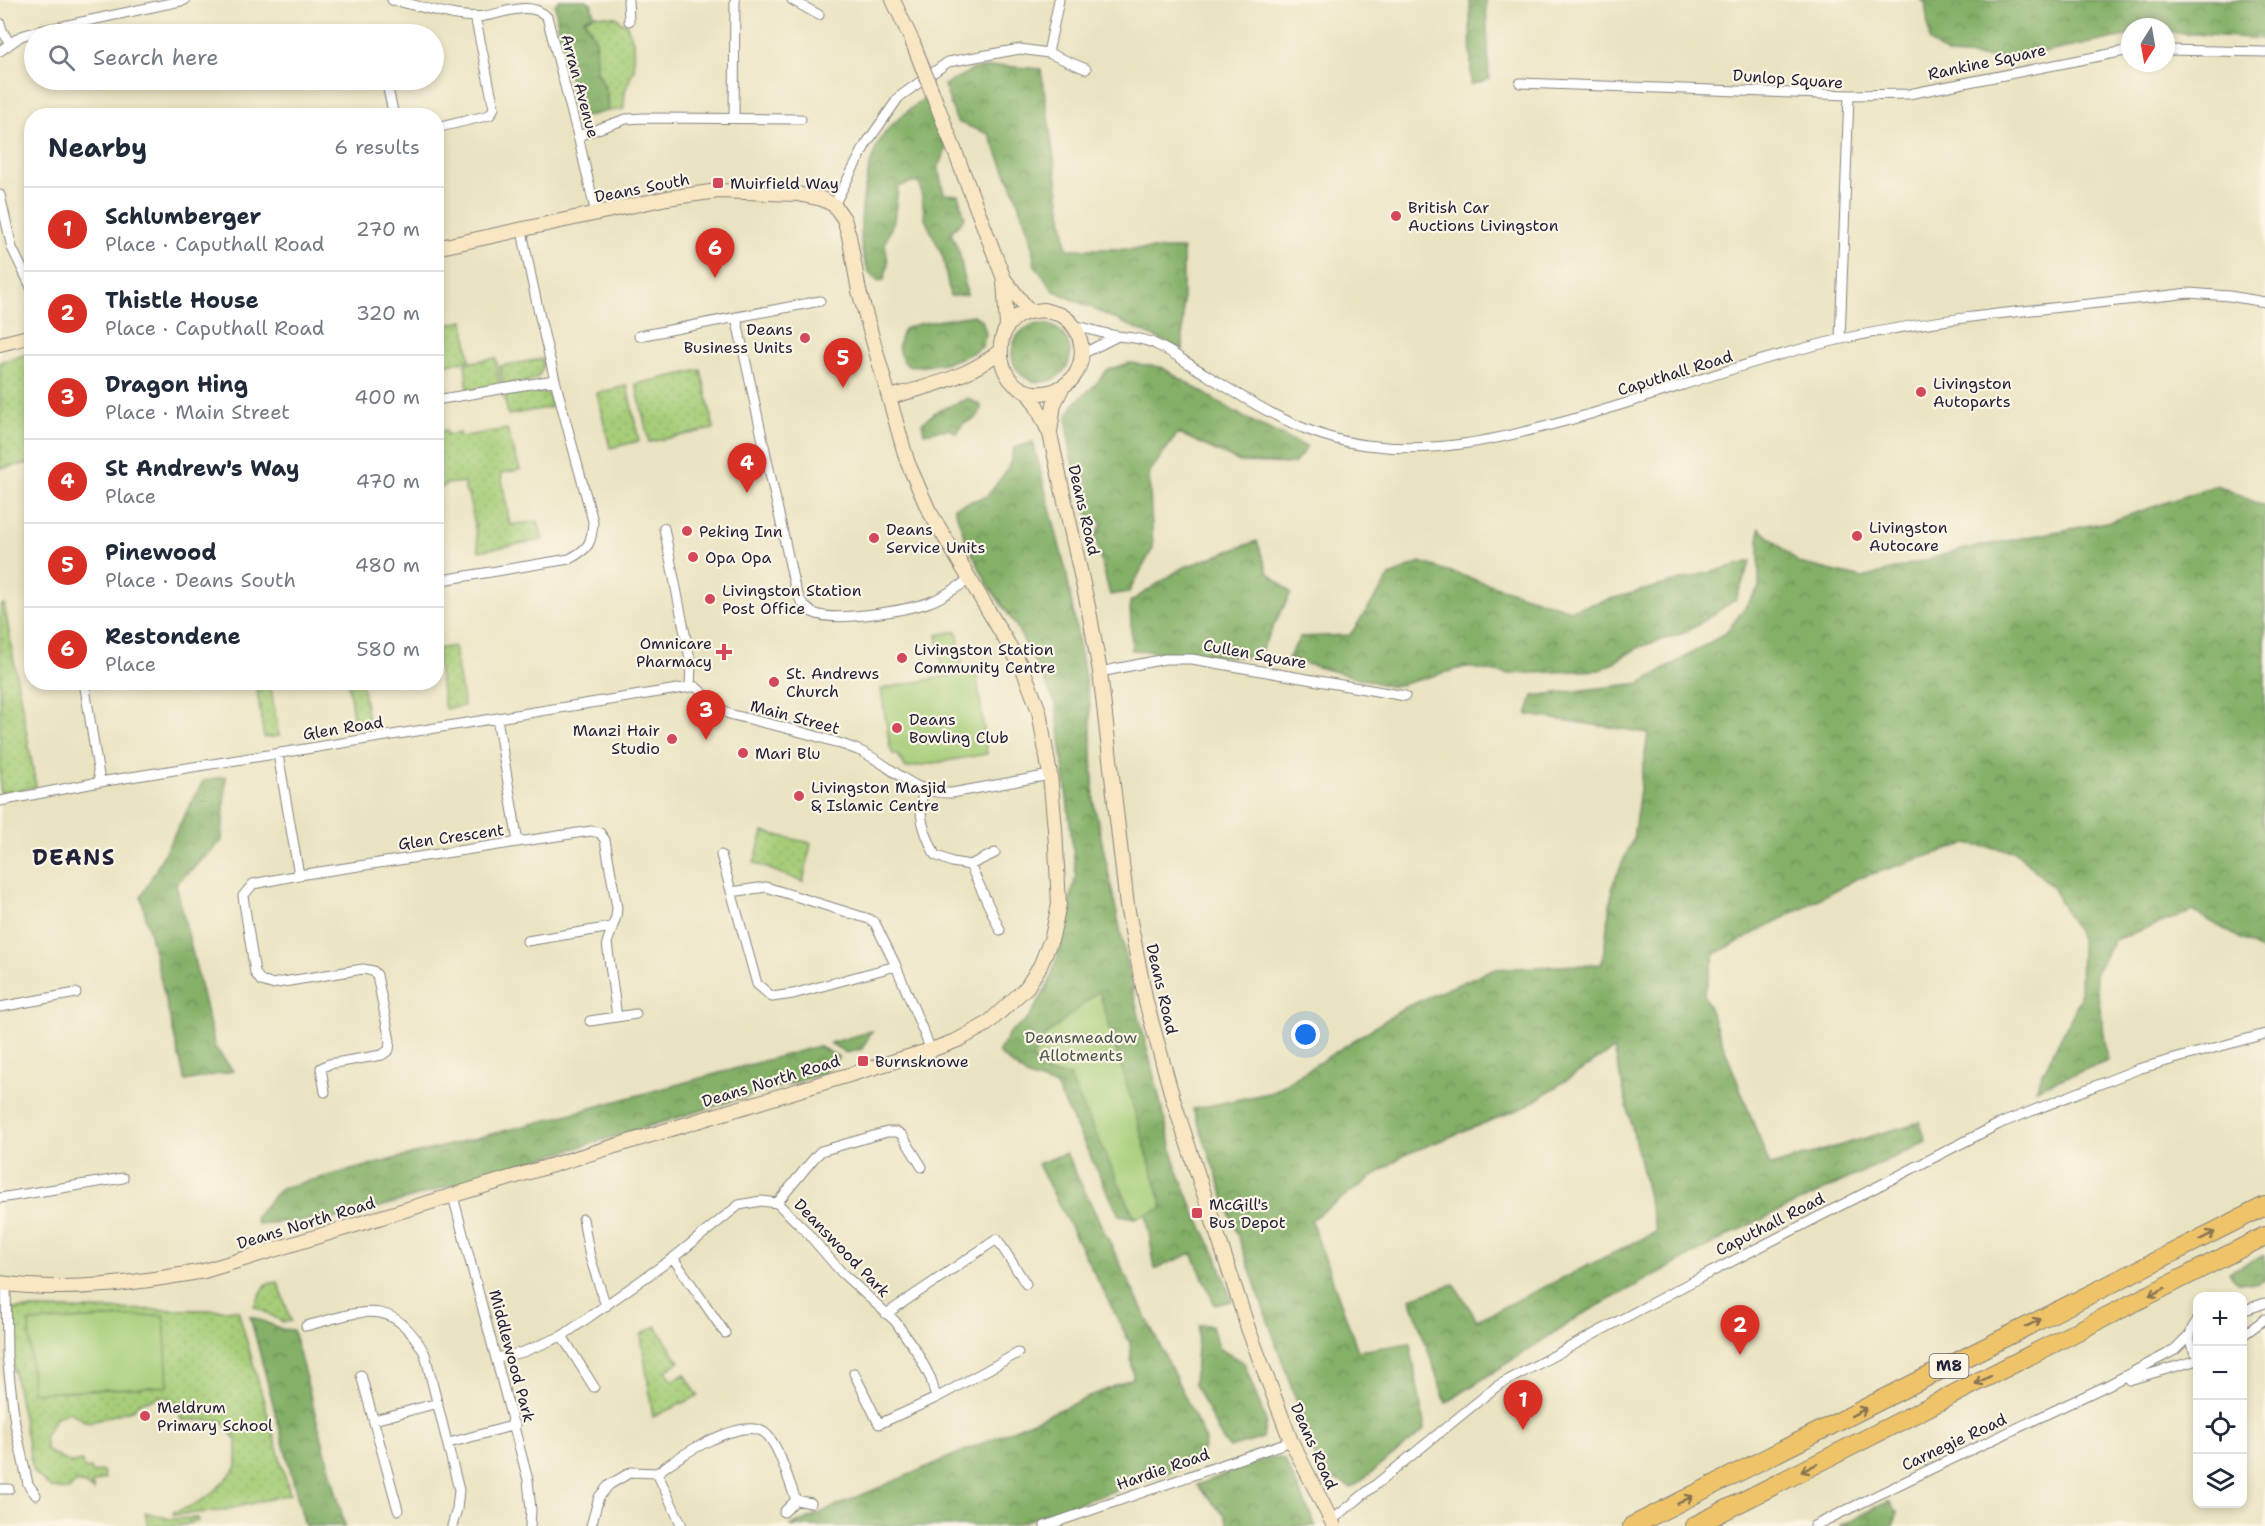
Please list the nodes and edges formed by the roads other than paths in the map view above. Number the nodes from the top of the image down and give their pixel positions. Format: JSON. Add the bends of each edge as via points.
{"nodes":[{"id":1,"x":185,"y":0,"type":"edge"},
{"id":2,"x":392,"y":0,"type":"edge"},
{"id":3,"x":544,"y":0,"type":"edge"},
{"id":4,"x":628,"y":0,"type":"edge"},
{"id":5,"x":735,"y":0,"type":"edge"},
{"id":6,"x":794,"y":0,"type":"edge"},
{"id":7,"x":893,"y":0,"type":"edge"},
{"id":8,"x":1059,"y":0,"type":"edge"},
{"id":9,"x":541,"y":10,"type":"junction"},
{"id":10,"x":819,"y":15,"type":"dead end"},
{"id":11,"x":476,"y":16,"type":"junction"},
{"id":12,"x":629,"y":21,"type":"dead end"},
{"id":13,"x":0,"y":23,"type":"edge"},
{"id":14,"x":72,"y":24,"type":"edge"},
{"id":15,"x":24,"y":36,"type":"edge"},
{"id":16,"x":9,"y":42,"type":"junction"},
{"id":17,"x":0,"y":51,"type":"edge"},
{"id":18,"x":2175,"y":51,"type":"edge"},
{"id":19,"x":2121,"y":52,"type":"edge"},
{"id":20,"x":2265,"y":52,"type":"edge"},
{"id":21,"x":1048,"y":53,"type":"junction"},
{"id":22,"x":1086,"y":69,"type":"dead end"},
{"id":23,"x":1520,"y":83,"type":"dead end"},
{"id":24,"x":389,"y":90,"type":"edge"},
{"id":25,"x":1849,"y":95,"type":"junction"},
{"id":26,"x":392,"y":108,"type":"edge"},
{"id":27,"x":734,"y":117,"type":"junction"},
{"id":28,"x":801,"y":119,"type":"dead end"},
{"id":29,"x":444,"y":126,"type":"edge"},
{"id":30,"x":578,"y":136,"type":"junction"},
{"id":31,"x":0,"y":195,"type":"edge"},
{"id":32,"x":834,"y":206,"type":"junction"},
{"id":33,"x":596,"y":214,"type":"junction"},
{"id":34,"x":3,"y":224,"type":"edge"},
{"id":35,"x":522,"y":230,"type":"junction"},
{"id":36,"x":444,"y":246,"type":"edge"},
{"id":37,"x":24,"y":275,"type":"edge"},
{"id":38,"x":1004,"y":279,"type":"junction"},
{"id":39,"x":819,"y":301,"type":"dead end"},
{"id":40,"x":2265,"y":302,"type":"edge"},
{"id":41,"x":1029,"y":311,"type":"junction"},
{"id":42,"x":736,"y":317,"type":"junction"},
{"id":43,"x":1072,"y":325,"type":"junction"},
{"id":44,"x":1007,"y":326,"type":"junction"},
{"id":45,"x":639,"y":336,"type":"dead end"},
{"id":46,"x":1118,"y":336,"type":"junction"},
{"id":47,"x":24,"y":338,"type":"edge"},
{"id":48,"x":1840,"y":339,"type":"junction"},
{"id":49,"x":0,"y":344,"type":"edge"},
{"id":50,"x":1001,"y":350,"type":"junction"},
{"id":51,"x":1082,"y":354,"type":"junction"},
{"id":52,"x":968,"y":373,"type":"junction"},
{"id":53,"x":1005,"y":374,"type":"junction"},
{"id":54,"x":554,"y":380,"type":"junction"},
{"id":55,"x":1062,"y":388,"type":"junction"},
{"id":56,"x":1027,"y":392,"type":"junction"},
{"id":57,"x":890,"y":398,"type":"junction"},
{"id":58,"x":444,"y":399,"type":"edge"},
{"id":59,"x":1050,"y":435,"type":"junction"},
{"id":60,"x":664,"y":528,"type":"dead end"},
{"id":61,"x":971,"y":579,"type":"junction"},
{"id":62,"x":444,"y":581,"type":"edge"},
{"id":63,"x":1100,"y":672,"type":"junction"},
{"id":64,"x":690,"y":687,"type":"junction"},
{"id":65,"x":85,"y":690,"type":"edge"},
{"id":66,"x":1404,"y":696,"type":"dead end"},
{"id":67,"x":497,"y":718,"type":"junction"},
{"id":68,"x":278,"y":754,"type":"junction"},
{"id":69,"x":1050,"y":775,"type":"junction"},
{"id":70,"x":100,"y":782,"type":"junction"},
{"id":71,"x":924,"y":790,"type":"junction"},
{"id":72,"x":0,"y":801,"type":"edge"},
{"id":73,"x":518,"y":842,"type":"junction"},
{"id":74,"x":995,"y":853,"type":"dead end"},
{"id":75,"x":721,"y":855,"type":"dead end"},
{"id":76,"x":970,"y":865,"type":"junction"},
{"id":77,"x":299,"y":875,"type":"junction"},
{"id":78,"x":731,"y":892,"type":"junction"},
{"id":79,"x":997,"y":902,"type":"dead end"},
{"id":80,"x":987,"y":906,"type":"junction"},
{"id":81,"x":612,"y":927,"type":"junction"},
{"id":82,"x":1000,"y":930,"type":"dead end"},
{"id":83,"x":527,"y":940,"type":"dead end"},
{"id":84,"x":896,"y":966,"type":"junction"},
{"id":85,"x":76,"y":993,"type":"dead end"},
{"id":86,"x":0,"y":1007,"type":"edge"},
{"id":87,"x":636,"y":1014,"type":"dead end"},
{"id":88,"x":617,"y":1017,"type":"junction"},
{"id":89,"x":590,"y":1022,"type":"dead end"},
{"id":90,"x":2265,"y":1034,"type":"edge"},
{"id":91,"x":930,"y":1050,"type":"junction"},
{"id":92,"x":325,"y":1092,"type":"dead end"},
{"id":93,"x":922,"y":1167,"type":"dead end"},
{"id":94,"x":123,"y":1178,"type":"dead end"},
{"id":95,"x":453,"y":1196,"type":"junction"},
{"id":96,"x":0,"y":1198,"type":"edge"},
{"id":97,"x":777,"y":1203,"type":"junction"},
{"id":98,"x":2265,"y":1206,"type":"edge"},
{"id":99,"x":583,"y":1219,"type":"dead end"},
{"id":100,"x":2265,"y":1236,"type":"edge"},
{"id":101,"x":673,"y":1258,"type":"junction"},
{"id":102,"x":3,"y":1284,"type":"edge"},
{"id":103,"x":1026,"y":1284,"type":"dead end"},
{"id":104,"x":2265,"y":1303,"type":"edge"},
{"id":105,"x":606,"y":1306,"type":"junction"},
{"id":106,"x":2247,"y":1309,"type":"edge"},
{"id":107,"x":886,"y":1314,"type":"junction"},
{"id":108,"x":2265,"y":1319,"type":"edge"},
{"id":109,"x":306,"y":1326,"type":"dead end"},
{"id":110,"x":2193,"y":1329,"type":"edge"},
{"id":111,"x":2247,"y":1332,"type":"edge"},
{"id":112,"x":725,"y":1333,"type":"dead end"},
{"id":113,"x":2190,"y":1335,"type":"junction"},
{"id":114,"x":562,"y":1336,"type":"junction"},
{"id":115,"x":2193,"y":1347,"type":"edge"},
{"id":116,"x":1018,"y":1353,"type":"dead end"},
{"id":117,"x":3,"y":1357,"type":"edge"},
{"id":118,"x":497,"y":1359,"type":"junction"},
{"id":119,"x":2193,"y":1360,"type":"edge"},
{"id":120,"x":854,"y":1373,"type":"dead end"},
{"id":121,"x":361,"y":1375,"type":"dead end"},
{"id":122,"x":2106,"y":1386,"type":"junction"},
{"id":123,"x":594,"y":1387,"type":"dead end"},
{"id":124,"x":936,"y":1398,"type":"junction"},
{"id":125,"x":438,"y":1403,"type":"junction"},
{"id":126,"x":374,"y":1420,"type":"junction"},
{"id":127,"x":515,"y":1425,"type":"junction"},
{"id":128,"x":1291,"y":1441,"type":"junction"},
{"id":129,"x":448,"y":1443,"type":"junction"},
{"id":130,"x":657,"y":1473,"type":"junction"},
{"id":131,"x":36,"y":1495,"type":"dead end"},
{"id":132,"x":796,"y":1500,"type":"junction"},
{"id":133,"x":811,"y":1503,"type":"dead end"},
{"id":134,"x":398,"y":1510,"type":"dead end"},
{"id":135,"x":784,"y":1512,"type":"dead end"},
{"id":136,"x":1333,"y":1524,"type":"edge"},
{"id":137,"x":452,"y":1526,"type":"edge"},
{"id":138,"x":530,"y":1526,"type":"edge"},
{"id":139,"x":591,"y":1526,"type":"edge"},
{"id":140,"x":682,"y":1526,"type":"edge"},
{"id":141,"x":1045,"y":1526,"type":"edge"},
{"id":142,"x":1632,"y":1526,"type":"edge"},
{"id":143,"x":1694,"y":1526,"type":"edge"},
{"id":144,"x":1814,"y":1526,"type":"edge"}],
"edges":[{"from":1,"to":14,"type":"street"},
{"from":2,"to":11,"type":"street"},
{"from":3,"to":9,"type":"street"},
{"from":4,"to":12,"type":"street"},
{"from":5,"to":27,"type":"street"},
{"from":6,"to":10,"type":"street"},
{"from":7,"to":38,"type":"street","bridge":true},
{"from":8,"to":21,"type":"street"},
{"from":9,"to":11,"type":"street","via":[[527,7]]},
{"from":9,"to":30,"type":"street","name":"Arran Avenue","via":[[547,17]]},
{"from":11,"to":29,"type":"street","via":[[494,108],[482,119]]},
{"from":13,"to":16,"type":"street"},
{"from":15,"to":16,"type":"street"},
{"from":16,"to":17,"type":"street"},
{"from":18,"to":20,"type":"street"},
{"from":19,"to":25,"type":"street","name":"Rankine Square","via":[[1910,94]]},
{"from":21,"to":22,"type":"street"},
{"from":21,"to":32,"type":"street","via":[[1020,49],[948,62],[899,97],[866,144]]},
{"from":23,"to":25,"type":"street","name":"Dunlop Square"},
{"from":24,"to":26,"type":"street"},
{"from":25,"to":48,"type":"street","name":"Dunlop Square"},
{"from":27,"to":28,"type":"street"},
{"from":27,"to":30,"type":"street","via":[[626,119]]},
{"from":30,"to":33,"type":"street","name":"Arran Avenue"},
{"from":31,"to":34,"type":"street"},
{"from":32,"to":33,"type":"street","name":"Deans South","via":[[797,194],[718,191]]},
{"from":32,"to":57,"type":"street","via":[[847,227],[859,291]]},
{"from":33,"to":35,"type":"street","name":"Deans South"},
{"from":34,"to":37,"type":"street"},
{"from":35,"to":36,"type":"street","name":"Deans South"},
{"from":35,"to":54,"type":"street"},
{"from":38,"to":41,"type":"street"},
{"from":38,"to":44,"type":"street"},
{"from":39,"to":42,"type":"street"},
{"from":40,"to":48,"type":"street","name":"Caputhall Road","via":[[2189,292],[1914,326]]},
{"from":41,"to":43,"type":"street","via":[[1061,315]]},
{"from":41,"to":44,"type":"street"},
{"from":42,"to":45,"type":"street"},
{"from":42,"to":61,"type":"street","via":[[795,588],[802,603],[814,613],[832,618],[850,616],[931,602]]},
{"from":43,"to":46,"type":"street","name":"Caputhall Road"},
{"from":43,"to":51,"type":"street"},
{"from":44,"to":50,"type":"street"},
{"from":46,"to":48,"type":"street","name":"Caputhall Road","via":[[1156,344],[1290,423],[1364,445],[1406,448],[1444,448],[1531,431]]},
{"from":46,"to":51,"type":"street"},
{"from":47,"to":49,"type":"street"},
{"from":50,"to":52,"type":"street"},
{"from":50,"to":53,"type":"street"},
{"from":51,"to":55,"type":"street","via":[[1077,373]]},
{"from":52,"to":53,"type":"street"},
{"from":52,"to":57,"type":"street"},
{"from":53,"to":56,"type":"street"},
{"from":54,"to":58,"type":"street"},
{"from":54,"to":62,"type":"street","via":[[593,521],[591,542],[583,552],[569,559]]},
{"from":55,"to":56,"type":"street","via":[[1043,394]]},
{"from":55,"to":59,"type":"street","name":"Deans Road","via":[[1054,404]]},
{"from":56,"to":59,"type":"street","name":"Deans Road"},
{"from":57,"to":61,"type":"street","name":"Deans North Road","via":[[907,461],[928,509]]},
{"from":59,"to":63,"type":"street","name":"Deans Road"},
{"from":60,"to":64,"type":"street","via":[[691,664]]},
{"from":61,"to":69,"type":"street","name":"Deans North Road","via":[[1023,669],[1039,711]]},
{"from":63,"to":66,"type":"street","name":"Cullen Square","via":[[1192,659]]},
{"from":63,"to":128,"type":"street","name":"Deans Road","via":[[1127,906],[1146,1002],[1200,1185],[1249,1332]]},
{"from":64,"to":67,"type":"street","name":"Glen Road"},
{"from":64,"to":71,"type":"street","name":"Main Street","via":[[696,687],[729,714],[857,750]]},
{"from":65,"to":70,"type":"street"},
{"from":67,"to":68,"type":"street","name":"Glen Road"},
{"from":67,"to":73,"type":"street","name":"Glen Crescent"},
{"from":68,"to":70,"type":"street","name":"Glen Road"},
{"from":68,"to":77,"type":"street"},
{"from":69,"to":71,"type":"street","name":"Main Street","via":[[952,793]]},
{"from":69,"to":91,"type":"street","name":"Deans North Road","via":[[1059,904],[1040,966],[1026,987],[987,1024]]},
{"from":70,"to":72,"type":"street","name":"Glen Road"},
{"from":71,"to":76,"type":"street","via":[[920,803],[923,828],[934,855]]},
{"from":73,"to":77,"type":"street","name":"Glen Crescent"},
{"from":73,"to":81,"type":"street","via":[[600,833],[605,840],[617,908]]},
{"from":74,"to":76,"type":"street"},
{"from":75,"to":78,"type":"street"},
{"from":76,"to":80,"type":"street"},
{"from":77,"to":92,"type":"street","name":"Glen Crescent","via":[[253,884],[243,896],[255,973],[261,981],[271,984],[363,969],[377,975],[390,1041],[389,1050],[382,1055],[321,1068]]},
{"from":78,"to":84,"type":"street","via":[[766,887],[869,919],[875,923]]},
{"from":78,"to":84,"type":"street","via":[[757,984],[772,996]]},
{"from":79,"to":80,"type":"street"},
{"from":80,"to":82,"type":"street"},
{"from":81,"to":83,"type":"street"},
{"from":81,"to":88,"type":"street","via":[[607,943]]},
{"from":84,"to":91,"type":"street"},
{"from":85,"to":86,"type":"street"},
{"from":87,"to":88,"type":"street"},
{"from":88,"to":89,"type":"street"},
{"from":90,"to":136,"type":"street","name":"Caputhall Road","via":[[2138,1069],[1999,1124],[1682,1287],[1497,1386]]},
{"from":91,"to":95,"type":"street","name":"Deans North Road"},
{"from":93,"to":97,"type":"street","name":"Deanswood Park","via":[[902,1136],[888,1132],[822,1151]]},
{"from":94,"to":96,"type":"street"},
{"from":95,"to":102,"type":"street","name":"Deans North Road","via":[[204,1271],[124,1284]]},
{"from":95,"to":118,"type":"street","name":"Middlewood Park"},
{"from":97,"to":101,"type":"street","name":"Deanswood Park","via":[[739,1205]]},
{"from":97,"to":107,"type":"street","name":"Deanswood Park"},
{"from":142,"to":98,"type":"highway","number":"M8","one_way":true},
{"from":99,"to":105,"type":"street"},
{"from":100,"to":143,"type":"highway","number":"M8","one_way":true},
{"from":101,"to":105,"type":"street","name":"Deanswood Park"},
{"from":101,"to":112,"type":"street"},
{"from":102,"to":117,"type":"street"},
{"from":103,"to":107,"type":"street","name":"Deanswood Park","via":[[997,1239]]},
{"from":104,"to":106,"type":"street"},
{"from":105,"to":114,"type":"street","name":"Deanswood Park"},
{"from":107,"to":124,"type":"street","name":"Deanswood Park","via":[[917,1352]]},
{"from":108,"to":111,"type":"street"},
{"from":109,"to":125,"type":"street","via":[[365,1311],[402,1321],[425,1354]]},
{"from":110,"to":113,"type":"street","name":"Carnegie Road"},
{"from":113,"to":115,"type":"street"},
{"from":113,"to":122,"type":"street","name":"Carnegie Road","via":[[2175,1350]]},
{"from":114,"to":118,"type":"street","name":"Deanswood Park"},
{"from":114,"to":123,"type":"street"},
{"from":116,"to":124,"type":"street"},
{"from":117,"to":131,"type":"street","via":[[28,1484]]},
{"from":118,"to":127,"type":"street","name":"Middlewood Park"},
{"from":119,"to":122,"type":"street","name":"Carnegie Road"},
{"from":120,"to":124,"type":"street","via":[[879,1424]]},
{"from":121,"to":126,"type":"street"},
{"from":122,"to":144,"type":"street","name":"Carnegie Road"},
{"from":125,"to":126,"type":"street"},
{"from":125,"to":129,"type":"street"},
{"from":126,"to":134,"type":"street"},
{"from":127,"to":129,"type":"street"},
{"from":127,"to":138,"type":"street","name":"Middlewood Park","via":[[528,1480]]},
{"from":128,"to":136,"type":"street","name":"Deans Road"},
{"from":128,"to":141,"type":"street","name":"Hardie Road"},
{"from":129,"to":137,"type":"street","via":[[459,1490]]},
{"from":130,"to":132,"type":"street","via":[[678,1456],[715,1439],[757,1429],[771,1440]]},
{"from":130,"to":139,"type":"street","via":[[631,1472],[609,1485],[599,1497]]},
{"from":130,"to":140,"type":"street"},
{"from":132,"to":133,"type":"street"},
{"from":132,"to":135,"type":"street"}]}
